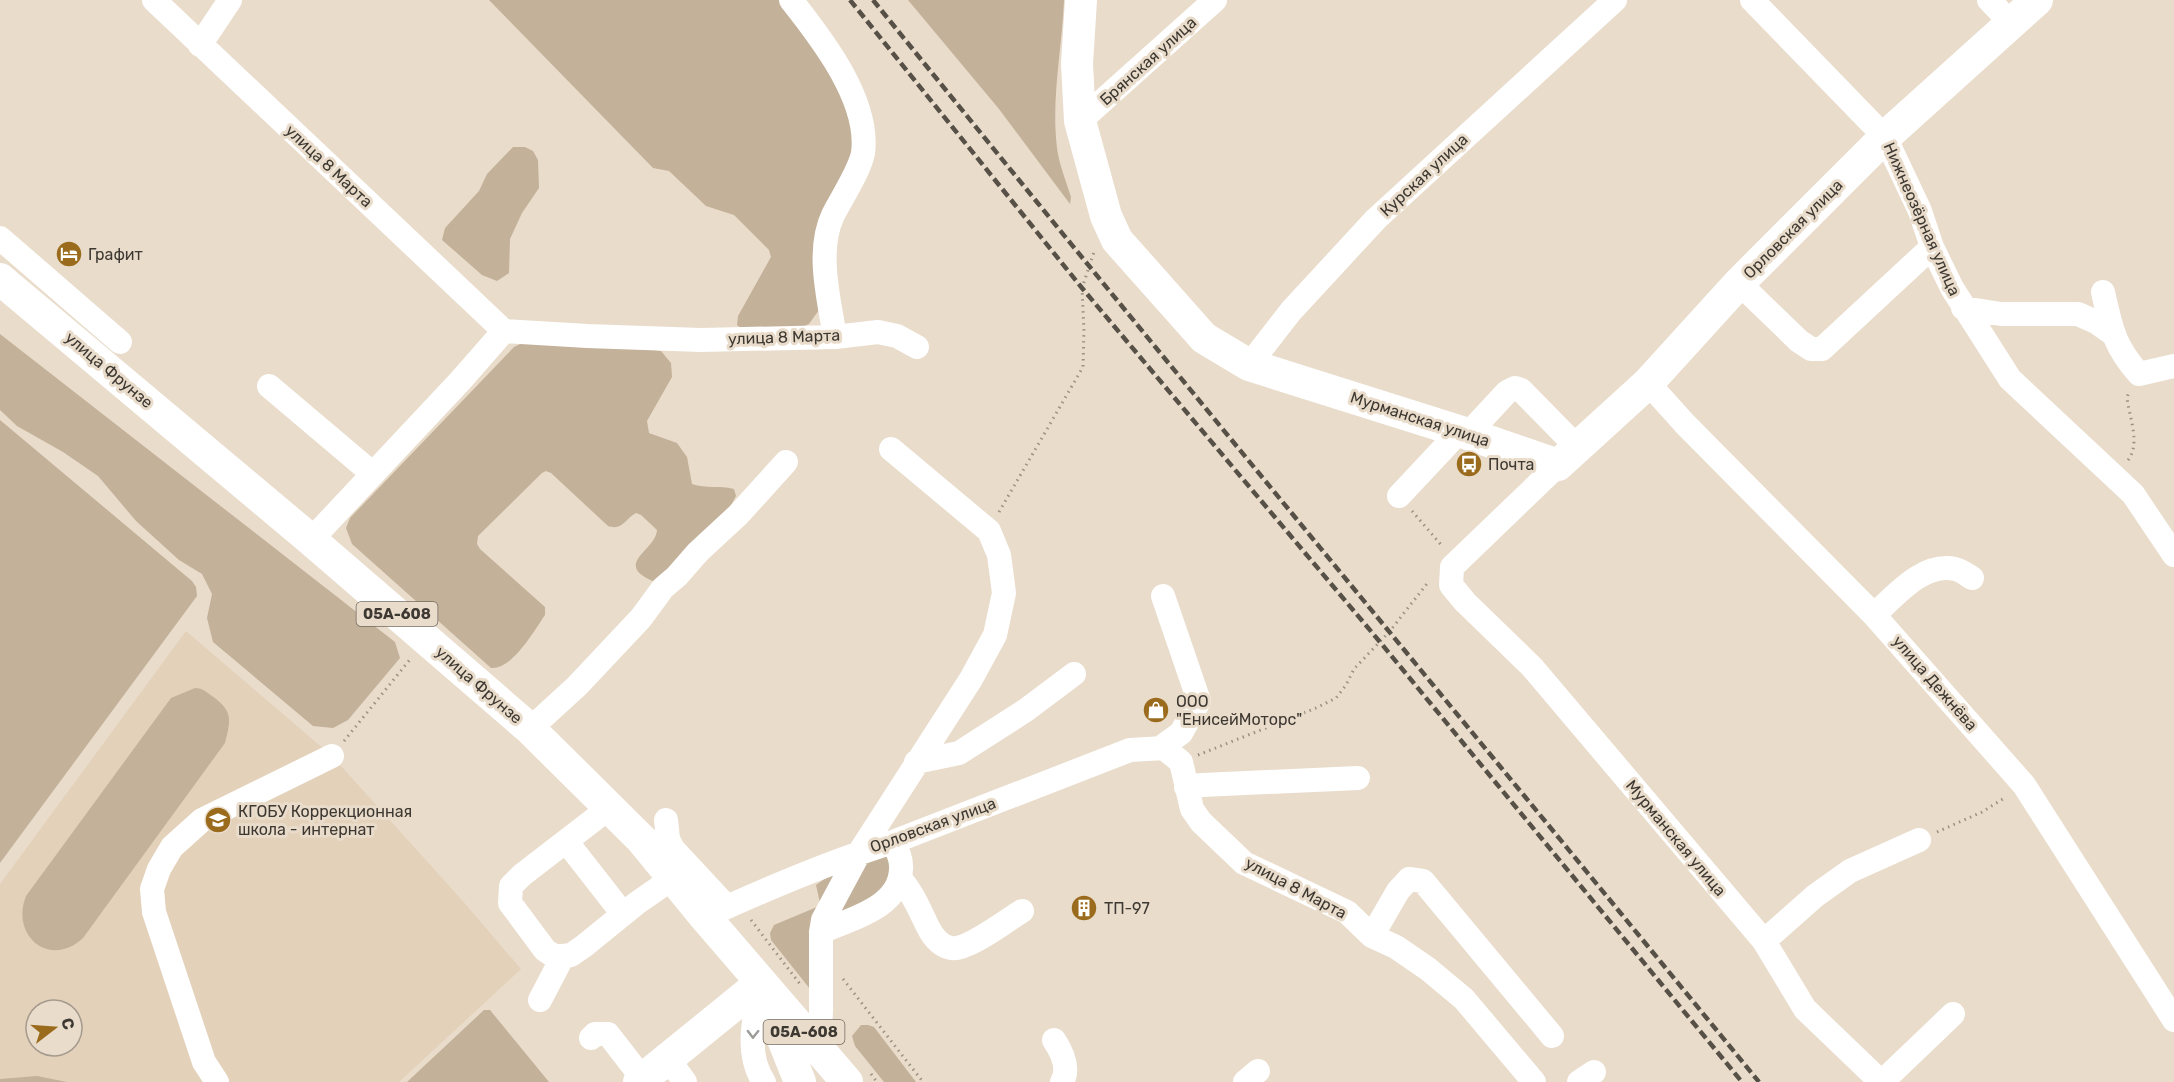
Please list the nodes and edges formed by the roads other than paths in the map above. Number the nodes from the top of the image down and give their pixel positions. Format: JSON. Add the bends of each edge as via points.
{"nodes":[{"id":1,"x":154,"y":0,"type":"edge"},
{"id":2,"x":230,"y":0,"type":"edge"},
{"id":3,"x":790,"y":0,"type":"edge"},
{"id":4,"x":1082,"y":0,"type":"edge"},
{"id":5,"x":1215,"y":0,"type":"edge"},
{"id":6,"x":1614,"y":0,"type":"edge"},
{"id":7,"x":1752,"y":0,"type":"edge"},
{"id":8,"x":1989,"y":0,"type":"edge"},
{"id":9,"x":2037,"y":0,"type":"edge"},
{"id":10,"x":2011,"y":23,"type":"junction"},
{"id":11,"x":200,"y":45,"type":"junction"},
{"id":12,"x":1080,"y":121,"type":"junction"},
{"id":13,"x":1885,"y":137,"type":"junction"},
{"id":14,"x":2,"y":243,"type":"edge"},
{"id":15,"x":1932,"y":247,"type":"junction"},
{"id":16,"x":0,"y":279,"type":"edge"},
{"id":17,"x":1739,"y":283,"type":"junction"},
{"id":18,"x":2103,"y":292,"type":"dead end"},
{"id":19,"x":1963,"y":308,"type":"junction"},
{"id":20,"x":504,"y":331,"type":"junction"},
{"id":21,"x":2113,"y":334,"type":"junction"},
{"id":22,"x":836,"y":337,"type":"junction"},
{"id":23,"x":120,"y":342,"type":"dead end"},
{"id":24,"x":917,"y":347,"type":"dead end"},
{"id":25,"x":1250,"y":365,"type":"junction"},
{"id":26,"x":2174,"y":366,"type":"edge"},
{"id":27,"x":1648,"y":383,"type":"junction"},
{"id":28,"x":269,"y":386,"type":"dead end"},
{"id":29,"x":1463,"y":433,"type":"junction"},
{"id":30,"x":891,"y":449,"type":"dead end"},
{"id":31,"x":1568,"y":456,"type":"junction"},
{"id":32,"x":786,"y":462,"type":"dead end"},
{"id":33,"x":373,"y":474,"type":"junction"},
{"id":34,"x":1399,"y":496,"type":"road end"},
{"id":35,"x":311,"y":540,"type":"junction"},
{"id":36,"x":2174,"y":555,"type":"edge"},
{"id":37,"x":1972,"y":578,"type":"dead end"},
{"id":38,"x":1163,"y":597,"type":"dead end"},
{"id":39,"x":1874,"y":615,"type":"junction"},
{"id":40,"x":1074,"y":674,"type":"dead end"},
{"id":41,"x":530,"y":729,"type":"junction"},
{"id":42,"x":1173,"y":755,"type":"junction"},
{"id":43,"x":332,"y":756,"type":"road end"},
{"id":44,"x":916,"y":762,"type":"junction"},
{"id":45,"x":1358,"y":778,"type":"dead end"},
{"id":46,"x":1186,"y":788,"type":"junction"},
{"id":47,"x":609,"y":808,"type":"junction"},
{"id":48,"x":666,"y":820,"type":"dead end"},
{"id":49,"x":1919,"y":840,"type":"road end"},
{"id":50,"x":566,"y":841,"type":"junction"},
{"id":51,"x":893,"y":842,"type":"junction"},
{"id":52,"x":859,"y":853,"type":"junction"},
{"id":53,"x":673,"y":878,"type":"junction"},
{"id":54,"x":900,"y":878,"type":"junction"},
{"id":55,"x":723,"y":909,"type":"junction"},
{"id":56,"x":1022,"y":911,"type":"dead end"},
{"id":57,"x":623,"y":914,"type":"junction"},
{"id":58,"x":1372,"y":936,"type":"junction"},
{"id":59,"x":821,"y":941,"type":"junction"},
{"id":60,"x":1764,"y":941,"type":"junction"},
{"id":61,"x":563,"y":956,"type":"junction"},
{"id":62,"x":761,"y":983,"type":"junction"},
{"id":63,"x":540,"y":1000,"type":"dead end"},
{"id":64,"x":1953,"y":1014,"type":"dead end"},
{"id":65,"x":2174,"y":1020,"type":"edge"},
{"id":66,"x":1552,"y":1036,"type":"dead end"},
{"id":67,"x":591,"y":1038,"type":"dead end"},
{"id":68,"x":1054,"y":1040,"type":"dead end"},
{"id":69,"x":819,"y":1050,"type":"junction"},
{"id":70,"x":677,"y":1070,"type":"edge"},
{"id":71,"x":641,"y":1080,"type":"edge"},
{"id":72,"x":216,"y":1082,"type":"edge"},
{"id":73,"x":764,"y":1082,"type":"edge"},
{"id":74,"x":800,"y":1082,"type":"edge"},
{"id":75,"x":847,"y":1082,"type":"edge"},
{"id":76,"x":1062,"y":1082,"type":"edge"},
{"id":77,"x":1534,"y":1082,"type":"edge"},
{"id":78,"x":1882,"y":1082,"type":"edge"}],
"edges":[{"from":1,"to":11,"type":"street","name":"улица 8 Марта"},
{"from":2,"to":11,"type":"street"},
{"from":3,"to":22,"type":"street","via":[[844,78],[863,126],[863,155],[832,218],[826,240],[826,273]]},
{"from":4,"to":12,"type":"main road","name":"Мурманская улица","via":[[1077,64]]},
{"from":5,"to":12,"type":"street","name":"Брянская улица"},
{"from":6,"to":25,"type":"street","name":"Курская улица","via":[[1376,219],[1291,311]]},
{"from":7,"to":13,"type":"street","name":"Нижнеозёрная улица"},
{"from":8,"to":10,"type":"street"},
{"from":9,"to":10,"type":"main road","name":"Орловская улица"},
{"from":10,"to":13,"type":"main road","name":"Орловская улица"},
{"from":11,"to":20,"type":"street","name":"улица 8 Марта"},
{"from":12,"to":25,"type":"main road","name":"Мурманская улица","via":[[1106,216],[1117,240],[1204,338]]},
{"from":13,"to":15,"type":"street","name":"Нижнеозёрная улица","via":[[1920,211]]},
{"from":13,"to":17,"type":"main road","name":"Орловская улица"},
{"from":14,"to":23,"type":"street"},
{"from":15,"to":17,"type":"street","via":[[1822,349],[1810,349],[1799,341]]},
{"from":15,"to":19,"type":"street","name":"Нижнеозёрная улица"},
{"from":16,"to":35,"type":"main road","name":"улица Фрунзе","number":"05А-608"},
{"from":17,"to":27,"type":"main road","name":"Орловская улица"},
{"from":18,"to":21,"type":"street"},
{"from":19,"to":21,"type":"street","via":[[2001,315],[2078,314]]},
{"from":19,"to":36,"type":"street","name":"Нижнеозёрная улица","via":[[2010,379],[2133,494]]},
{"from":20,"to":22,"type":"street","name":"улица 8 Марта","via":[[701,340]]},
{"from":20,"to":33,"type":"street"},
{"from":21,"to":26,"type":"street","via":[[2126,360],[2139,374]]},
{"from":22,"to":24,"type":"street","name":"улица 8 Марта","via":[[878,332],[897,336]]},
{"from":25,"to":29,"type":"main road","name":"Мурманская улица"},
{"from":27,"to":31,"type":"main road","name":"Орловская улица"},
{"from":27,"to":39,"type":"street","name":"улица Дежнёва"},
{"from":28,"to":33,"type":"street"},
{"from":29,"to":31,"type":"main road","name":"Мурманская улица"},
{"from":29,"to":31,"type":"street","via":[[1515,388],[1521,390]]},
{"from":29,"to":34,"type":"street"},
{"from":30,"to":44,"type":"street","via":[[988,531],[999,555],[1004,593],[995,635]]},
{"from":31,"to":60,"type":"street","name":"Мурманская улица","via":[[1452,567],[1451,585],[1532,666]]},
{"from":32,"to":41,"type":"street","via":[[663,588],[641,618],[577,686]]},
{"from":33,"to":35,"type":"street"},
{"from":35,"to":41,"type":"main road","name":"улица Фрунзе","number":"05А-608"},
{"from":37,"to":39,"type":"street","via":[[1957,569],[1938,568],[1916,578]]},
{"from":38,"to":42,"type":"street","via":[[1199,701],[1181,733],[1163,746]]},
{"from":39,"to":65,"type":"street","name":"улица Дежнёва","via":[[2024,785]]},
{"from":40,"to":44,"type":"street","via":[[959,753]]},
{"from":41,"to":47,"type":"main road","name":"улица Фрунзе","number":"05А-608"},
{"from":42,"to":46,"type":"street","name":"улица 8 Марта"},
{"from":42,"to":51,"type":"street","name":"Орловская улица","via":[[1130,750]]},
{"from":43,"to":72,"type":"street","via":[[202,820],[172,847],[159,869],[152,889],[154,912],[201,1051]]},
{"from":44,"to":52,"type":"street"},
{"from":45,"to":46,"type":"street"},
{"from":46,"to":58,"type":"street","name":"улица 8 Марта","via":[[1201,822],[1244,863],[1347,912]]},
{"from":47,"to":50,"type":"street"},
{"from":47,"to":53,"type":"main road","name":"улица Фрунзе","number":"05А-608"},
{"from":48,"to":55,"type":"street","via":[[668,839],[674,849]]},
{"from":49,"to":60,"type":"street","via":[[1850,871]]},
{"from":50,"to":57,"type":"street"},
{"from":50,"to":61,"type":"street","via":[[522,875],[509,893],[510,903],[545,950]]},
{"from":51,"to":52,"type":"street","name":"Орловская улица"},
{"from":51,"to":54,"type":"street","via":[[902,868]]},
{"from":52,"to":55,"type":"street","name":"Орловская улица"},
{"from":52,"to":59,"type":"street","via":[[823,920]]},
{"from":53,"to":55,"type":"main road","name":"улица Фрунзе","number":"05А-608"},
{"from":53,"to":57,"type":"street"},
{"from":54,"to":56,"type":"street","via":[[938,942],[953,949],[967,945]]},
{"from":54,"to":59,"type":"street","via":[[896,891],[877,907]]},
{"from":55,"to":62,"type":"main road","name":"улица Фрунзе","number":"05А-608"},
{"from":57,"to":61,"type":"street","via":[[584,946]]},
{"from":58,"to":66,"type":"street","via":[[1409,879],[1424,881]]},
{"from":58,"to":77,"type":"street","name":"улица 8 Марта","via":[[1428,969],[1464,999]]},
{"from":59,"to":69,"type":"street"},
{"from":60,"to":78,"type":"street","name":"Мурманская улица","via":[[1805,1009]]},
{"from":61,"to":63,"type":"street"},
{"from":62,"to":69,"type":"main road","name":"улица Фрунзе","number":"05А-608"},
{"from":62,"to":70,"type":"main road"},
{"from":62,"to":73,"type":"street","one_way":true,"via":[[753,1058]]},
{"from":62,"to":74,"type":"main road","name":"улица Фрунзе","number":"05А-608"},
{"from":64,"to":78,"type":"street"},
{"from":67,"to":71,"type":"street","via":[[608,1034]]},
{"from":68,"to":76,"type":"street","via":[[1063,1055]]},
{"from":69,"to":75,"type":"main road","name":"улица Фрунзе","number":"05А-608"},
{"from":70,"to":71,"type":"main road"}]}
